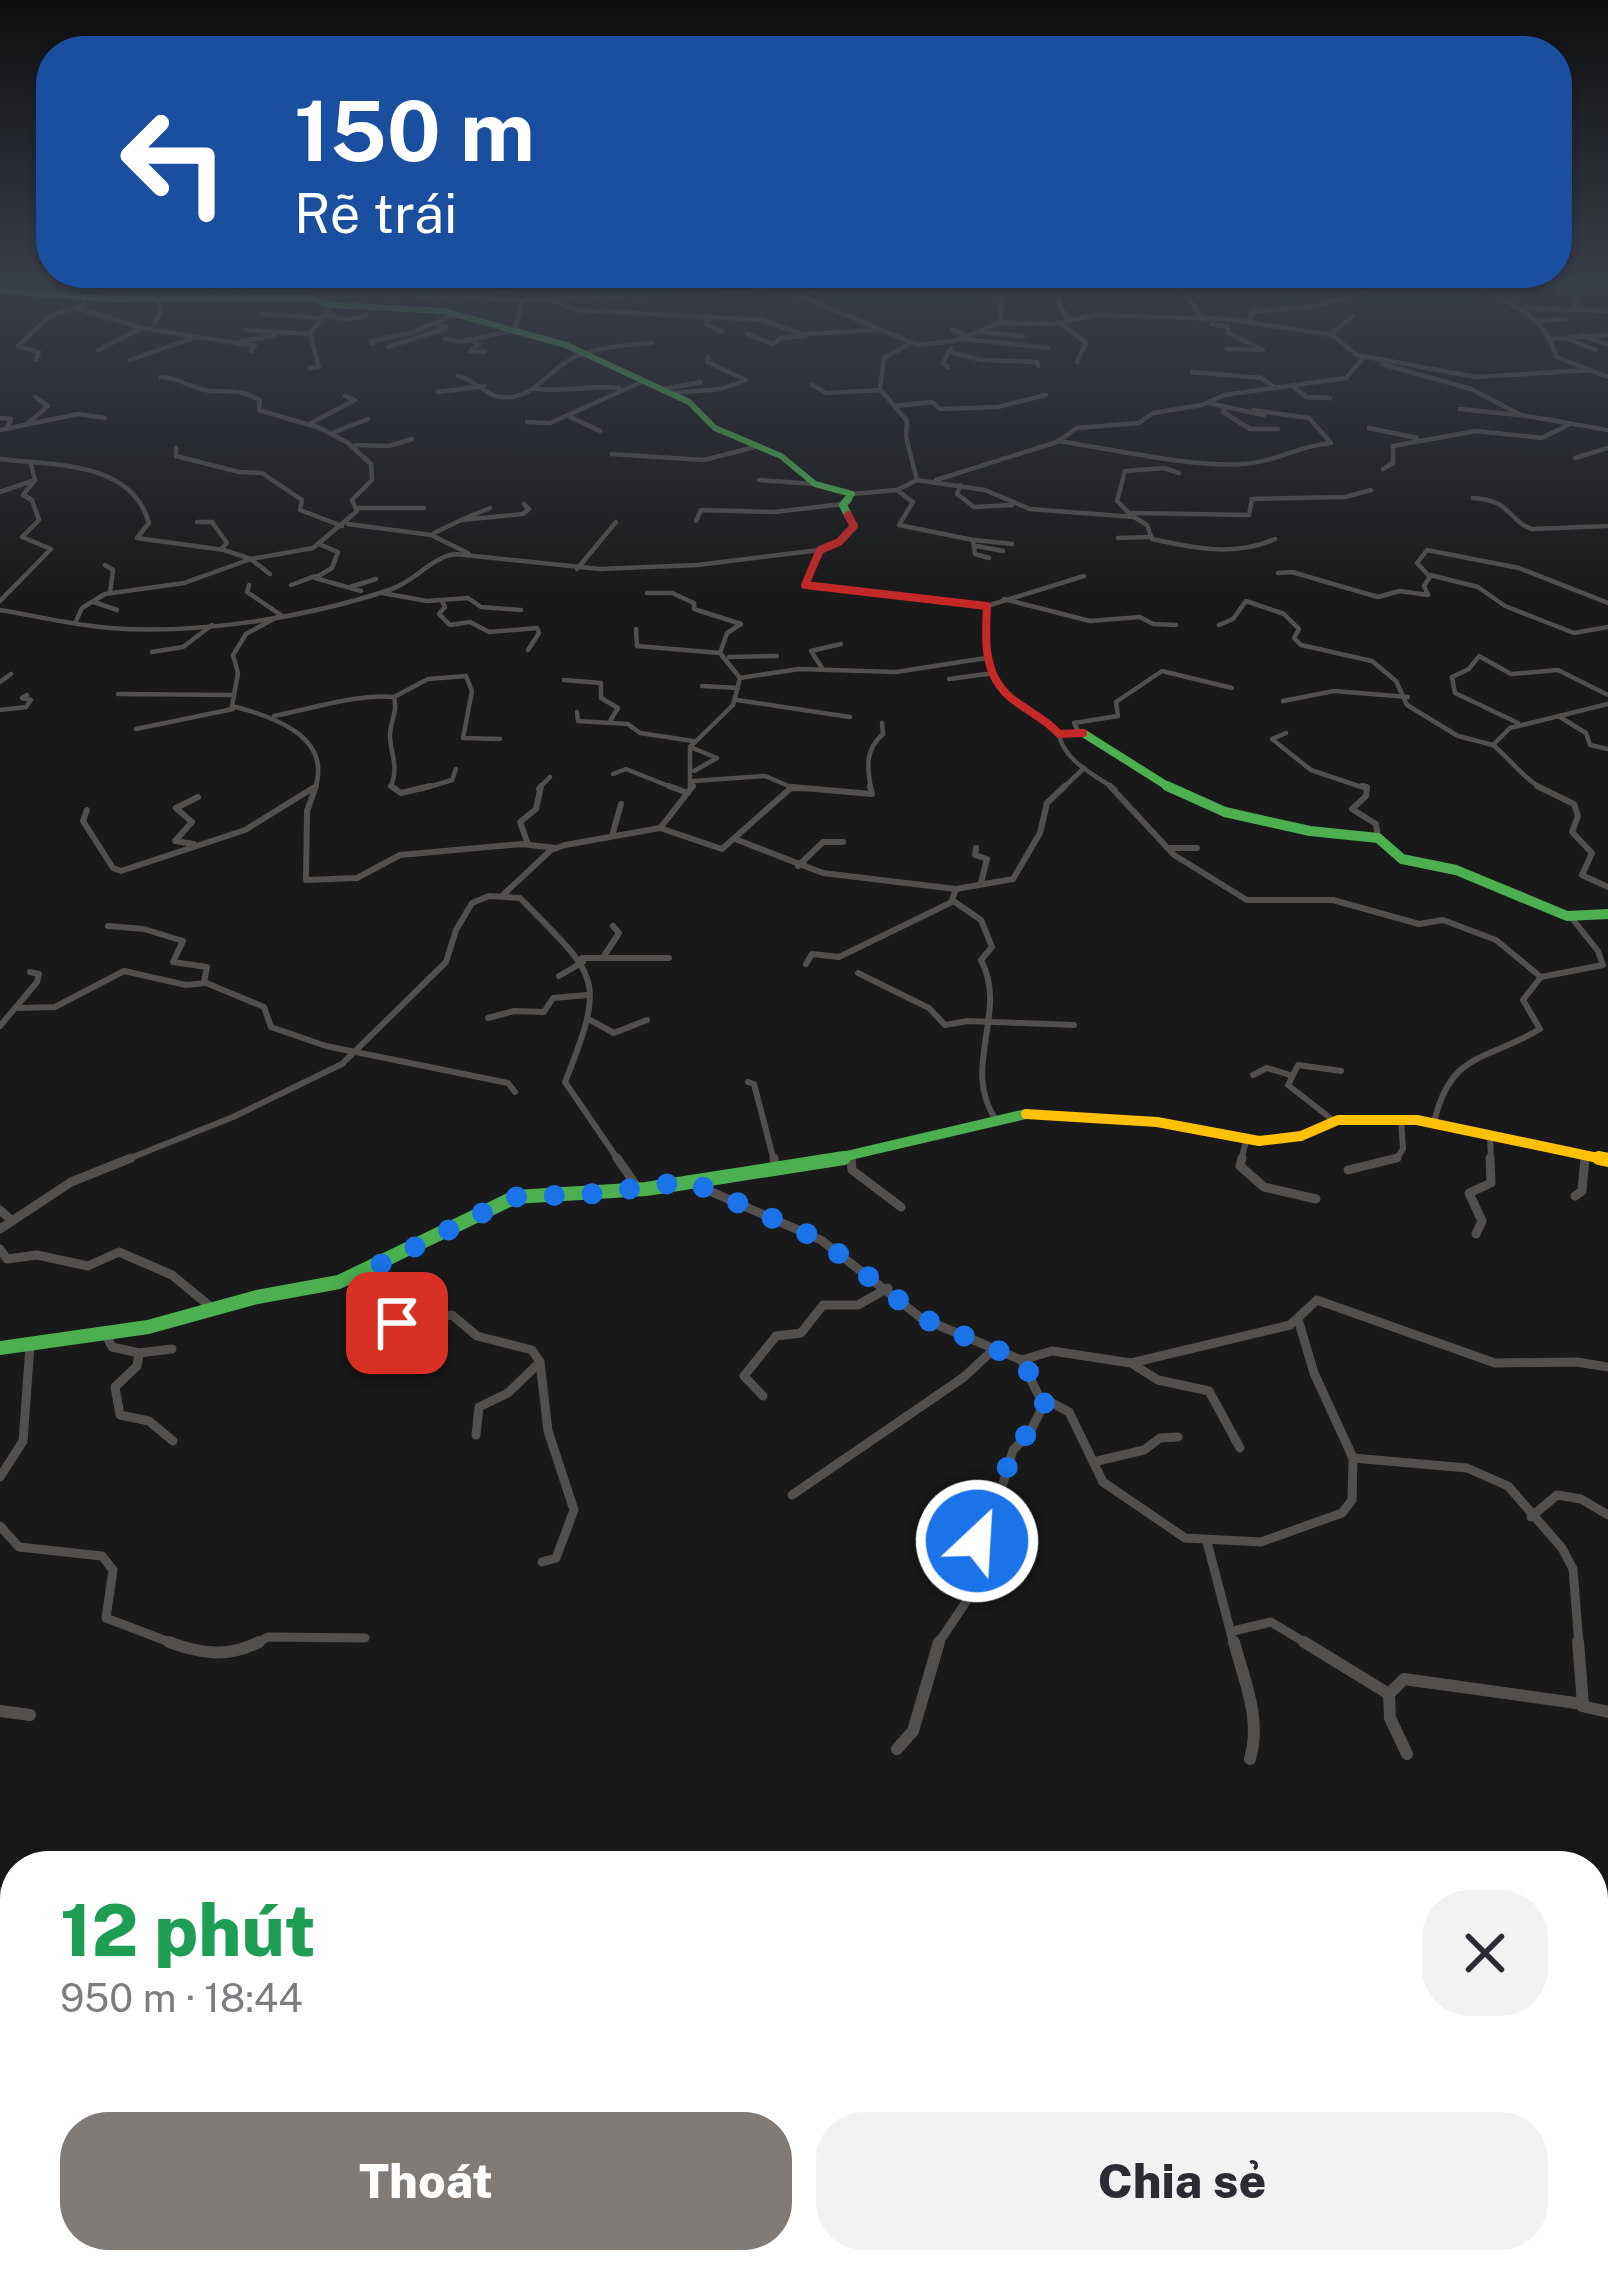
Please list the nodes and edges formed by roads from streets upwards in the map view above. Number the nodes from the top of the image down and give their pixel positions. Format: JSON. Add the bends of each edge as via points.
{"nodes":[{"id":1,"x":193,"y":385,"type":"edge"},
{"id":2,"x":538,"y":385,"type":"edge"},
{"id":3,"x":577,"y":385,"type":"edge"},
{"id":4,"x":588,"y":385,"type":"edge"},
{"id":5,"x":632,"y":385,"type":"edge"},
{"id":6,"x":657,"y":385,"type":"edge"},
{"id":7,"x":689,"y":385,"type":"edge"},
{"id":8,"x":730,"y":385,"type":"edge"},
{"id":9,"x":812,"y":385,"type":"dead end"},
{"id":10,"x":881,"y":385,"type":"edge"},
{"id":11,"x":1299,"y":385,"type":"edge"},
{"id":12,"x":1459,"y":385,"type":"edge"},
{"id":13,"x":486,"y":386,"type":"joint"},
{"id":14,"x":1275,"y":386,"type":"joint"},
{"id":15,"x":1293,"y":386,"type":"junction"},
{"id":16,"x":536,"y":388,"type":"junction"},
{"id":17,"x":621,"y":389,"type":"junction"},
{"id":18,"x":668,"y":390,"type":"junction"},
{"id":19,"x":881,"y":390,"type":"junction"},
{"id":20,"x":438,"y":392,"type":"dead end"},
{"id":21,"x":1046,"y":395,"type":"dead end"},
{"id":22,"x":345,"y":396,"type":"dead end"},
{"id":23,"x":35,"y":397,"type":"dead end"},
{"id":24,"x":1330,"y":398,"type":"dead end"},
{"id":25,"x":1208,"y":403,"type":"junction"},
{"id":26,"x":894,"y":406,"type":"junction"},
{"id":27,"x":1226,"y":407,"type":"junction"},
{"id":28,"x":1460,"y":409,"type":"dead end"},
{"id":29,"x":1253,"y":410,"type":"junction"},
{"id":30,"x":1264,"y":415,"type":"dead end"},
{"id":31,"x":1512,"y":415,"type":"junction"},
{"id":32,"x":1521,"y":415,"type":"junction"},
{"id":33,"x":567,"y":416,"type":"junction"},
{"id":34,"x":0,"y":418,"type":"edge"},
{"id":35,"x":105,"y":418,"type":"dead end"},
{"id":36,"x":368,"y":419,"type":"dead end"},
{"id":37,"x":527,"y":422,"type":"dead end"},
{"id":38,"x":308,"y":424,"type":"junction"},
{"id":39,"x":1512,"y":424,"type":"dead end"},
{"id":40,"x":1571,"y":424,"type":"junction"},
{"id":41,"x":8,"y":425,"type":"junction"},
{"id":42,"x":26,"y":425,"type":"junction"},
{"id":43,"x":1370,"y":428,"type":"dead end"},
{"id":44,"x":1278,"y":429,"type":"dead end"},
{"id":45,"x":0,"y":430,"type":"edge"},
{"id":46,"x":1608,"y":430,"type":"edge"},
{"id":47,"x":600,"y":431,"type":"dead end"},
{"id":48,"x":330,"y":434,"type":"junction"},
{"id":49,"x":412,"y":439,"type":"dead end"},
{"id":50,"x":1418,"y":439,"type":"junction"},
{"id":51,"x":1058,"y":441,"type":"junction"},
{"id":52,"x":353,"y":446,"type":"junction"},
{"id":53,"x":755,"y":447,"type":"junction"},
{"id":54,"x":176,"y":448,"type":"dead end"},
{"id":55,"x":1608,"y":448,"type":"edge"},
{"id":56,"x":612,"y":454,"type":"dead end"},
{"id":57,"x":1575,"y":458,"type":"dead end"},
{"id":58,"x":0,"y":459,"type":"edge"},
{"id":59,"x":30,"y":463,"type":"junction"},
{"id":60,"x":1383,"y":469,"type":"dead end"},
{"id":61,"x":1178,"y":473,"type":"dead end"},
{"id":62,"x":35,"y":480,"type":"junction"},
{"id":63,"x":759,"y":480,"type":"dead end"},
{"id":64,"x":917,"y":480,"type":"junction"},
{"id":65,"x":936,"y":480,"type":"junction"},
{"id":66,"x":815,"y":484,"type":"junction"},
{"id":67,"x":961,"y":485,"type":"junction"},
{"id":68,"x":897,"y":490,"type":"junction"},
{"id":69,"x":1371,"y":490,"type":"dead end"},
{"id":70,"x":0,"y":492,"type":"edge"},
{"id":71,"x":1473,"y":498,"type":"dead end"},
{"id":72,"x":847,"y":499,"type":"junction"},
{"id":73,"x":524,"y":504,"type":"dead end"},
{"id":74,"x":1015,"y":504,"type":"junction"},
{"id":75,"x":358,"y":508,"type":"junction"},
{"id":76,"x":424,"y":508,"type":"dead end"},
{"id":77,"x":490,"y":508,"type":"dead end"},
{"id":78,"x":1131,"y":514,"type":"junction"},
{"id":79,"x":461,"y":520,"type":"junction"},
{"id":80,"x":696,"y":520,"type":"dead end"},
{"id":81,"x":197,"y":522,"type":"dead end"},
{"id":82,"x":616,"y":522,"type":"dead end"},
{"id":83,"x":345,"y":525,"type":"junction"},
{"id":84,"x":1608,"y":526,"type":"edge"},
{"id":85,"x":434,"y":535,"type":"junction"},
{"id":86,"x":1151,"y":537,"type":"junction"},
{"id":87,"x":1118,"y":538,"type":"dead end"},
{"id":88,"x":1275,"y":539,"type":"dead end"},
{"id":89,"x":975,"y":543,"type":"junction"},
{"id":90,"x":320,"y":544,"type":"junction"},
{"id":91,"x":1012,"y":544,"type":"dead end"},
{"id":92,"x":221,"y":549,"type":"junction"},
{"id":93,"x":820,"y":550,"type":"junction"},
{"id":94,"x":1003,"y":551,"type":"dead end"},
{"id":95,"x":469,"y":553,"type":"junction"},
{"id":96,"x":988,"y":558,"type":"dead end"},
{"id":97,"x":251,"y":559,"type":"junction"},
{"id":98,"x":105,"y":565,"type":"dead end"},
{"id":99,"x":576,"y":570,"type":"junction"},
{"id":100,"x":1278,"y":573,"type":"dead end"},
{"id":101,"x":270,"y":574,"type":"dead end"},
{"id":102,"x":1428,"y":574,"type":"junction"},
{"id":103,"x":315,"y":576,"type":"junction"},
{"id":104,"x":1084,"y":576,"type":"dead end"},
{"id":105,"x":376,"y":578,"type":"dead end"},
{"id":106,"x":249,"y":585,"type":"dead end"},
{"id":107,"x":291,"y":585,"type":"dead end"},
{"id":108,"x":349,"y":588,"type":"junction"},
{"id":109,"x":370,"y":592,"type":"junction"},
{"id":110,"x":647,"y":592,"type":"dead end"},
{"id":111,"x":110,"y":593,"type":"junction"},
{"id":112,"x":1004,"y":599,"type":"junction"},
{"id":113,"x":0,"y":601,"type":"edge"},
{"id":114,"x":442,"y":601,"type":"junction"},
{"id":115,"x":92,"y":602,"type":"junction"},
{"id":116,"x":1608,"y":603,"type":"edge"},
{"id":117,"x":988,"y":606,"type":"junction"},
{"id":118,"x":0,"y":610,"type":"edge"},
{"id":119,"x":117,"y":610,"type":"dead end"},
{"id":120,"x":520,"y":610,"type":"dead end"},
{"id":121,"x":281,"y":615,"type":"junction"},
{"id":122,"x":76,"y":621,"type":"junction"},
{"id":123,"x":213,"y":623,"type":"junction"},
{"id":124,"x":1176,"y":625,"type":"dead end"},
{"id":125,"x":1219,"y":625,"type":"dead end"},
{"id":126,"x":1608,"y":627,"type":"edge"},
{"id":127,"x":636,"y":628,"type":"dead end"},
{"id":128,"x":841,"y":644,"type":"dead end"},
{"id":129,"x":528,"y":650,"type":"dead end"},
{"id":130,"x":152,"y":652,"type":"dead end"},
{"id":131,"x":724,"y":655,"type":"junction"},
{"id":132,"x":777,"y":656,"type":"dead end"},
{"id":133,"x":986,"y":658,"type":"junction"},
{"id":134,"x":822,"y":668,"type":"junction"},
{"id":135,"x":995,"y":673,"type":"junction"},
{"id":136,"x":11,"y":674,"type":"dead end"},
{"id":137,"x":740,"y":677,"type":"junction"},
{"id":138,"x":949,"y":679,"type":"dead end"},
{"id":139,"x":564,"y":680,"type":"dead end"},
{"id":140,"x":0,"y":682,"type":"edge"},
{"id":141,"x":702,"y":686,"type":"dead end"},
{"id":142,"x":738,"y":688,"type":"junction"},
{"id":143,"x":1232,"y":688,"type":"dead end"},
{"id":144,"x":118,"y":694,"type":"dead end"},
{"id":145,"x":1608,"y":694,"type":"edge"},
{"id":146,"x":28,"y":695,"type":"dead end"},
{"id":147,"x":234,"y":695,"type":"junction"},
{"id":148,"x":394,"y":697,"type":"junction"},
{"id":149,"x":1408,"y":698,"type":"junction"},
{"id":150,"x":736,"y":700,"type":"junction"},
{"id":151,"x":1283,"y":701,"type":"dead end"},
{"id":152,"x":1608,"y":704,"type":"edge"},
{"id":153,"x":235,"y":709,"type":"junction"},
{"id":154,"x":0,"y":710,"type":"edge"},
{"id":155,"x":577,"y":712,"type":"dead end"},
{"id":156,"x":272,"y":716,"type":"junction"},
{"id":157,"x":850,"y":717,"type":"dead end"},
{"id":158,"x":1560,"y":717,"type":"junction"},
{"id":159,"x":609,"y":723,"type":"junction"},
{"id":160,"x":882,"y":723,"type":"dead end"},
{"id":161,"x":1520,"y":724,"type":"junction"},
{"id":162,"x":136,"y":729,"type":"dead end"},
{"id":163,"x":1078,"y":730,"type":"junction"},
{"id":164,"x":1286,"y":733,"type":"dead end"},
{"id":165,"x":1059,"y":734,"type":"junction"},
{"id":166,"x":500,"y":739,"type":"dead end"},
{"id":167,"x":692,"y":744,"type":"junction"},
{"id":168,"x":1493,"y":745,"type":"junction"},
{"id":169,"x":1608,"y":749,"type":"edge"},
{"id":170,"x":1084,"y":768,"type":"junction"},
{"id":171,"x":456,"y":770,"type":"dead end"},
{"id":172,"x":694,"y":771,"type":"junction"},
{"id":173,"x":613,"y":774,"type":"dead end"},
{"id":174,"x":550,"y":776,"type":"dead end"},
{"id":175,"x":693,"y":781,"type":"junction"},
{"id":176,"x":314,"y":787,"type":"junction"},
{"id":177,"x":793,"y":787,"type":"junction"},
{"id":178,"x":688,"y":793,"type":"junction"},
{"id":179,"x":198,"y":797,"type":"dead end"},
{"id":180,"x":621,"y":804,"type":"dead end"},
{"id":181,"x":87,"y":810,"type":"dead end"},
{"id":182,"x":660,"y":828,"type":"junction"},
{"id":183,"x":612,"y":836,"type":"junction"},
{"id":184,"x":1378,"y":838,"type":"junction"},
{"id":185,"x":735,"y":839,"type":"junction"},
{"id":186,"x":843,"y":842,"type":"dead end"},
{"id":187,"x":528,"y":844,"type":"junction"},
{"id":188,"x":208,"y":845,"type":"junction"},
{"id":189,"x":556,"y":848,"type":"junction"},
{"id":190,"x":976,"y":848,"type":"dead end"},
{"id":191,"x":1168,"y":848,"type":"junction"},
{"id":192,"x":1197,"y":848,"type":"dead end"},
{"id":193,"x":798,"y":866,"type":"junction"},
{"id":194,"x":980,"y":884,"type":"junction"},
{"id":195,"x":1608,"y":887,"type":"edge"},
{"id":196,"x":956,"y":889,"type":"junction"},
{"id":197,"x":503,"y":895,"type":"junction"},
{"id":198,"x":952,"y":902,"type":"junction"},
{"id":199,"x":1608,"y":914,"type":"edge"},
{"id":200,"x":1570,"y":916,"type":"junction"},
{"id":201,"x":108,"y":926,"type":"dead end"},
{"id":202,"x":613,"y":926,"type":"dead end"},
{"id":203,"x":604,"y":956,"type":"junction"},
{"id":204,"x":669,"y":958,"type":"dead end"},
{"id":205,"x":582,"y":960,"type":"junction"},
{"id":206,"x":806,"y":964,"type":"dead end"},
{"id":207,"x":30,"y":971,"type":"dead end"},
{"id":208,"x":858,"y":973,"type":"dead end"},
{"id":209,"x":559,"y":976,"type":"dead end"},
{"id":210,"x":1540,"y":977,"type":"junction"},
{"id":211,"x":206,"y":983,"type":"junction"},
{"id":212,"x":587,"y":995,"type":"junction"},
{"id":213,"x":19,"y":1008,"type":"junction"},
{"id":214,"x":488,"y":1018,"type":"dead end"},
{"id":215,"x":590,"y":1020,"type":"junction"},
{"id":216,"x":647,"y":1020,"type":"dead end"},
{"id":217,"x":3,"y":1021,"type":"edge"},
{"id":218,"x":985,"y":1021,"type":"junction"},
{"id":219,"x":1074,"y":1025,"type":"dead end"},
{"id":220,"x":358,"y":1052,"type":"junction"},
{"id":221,"x":1341,"y":1071,"type":"dead end"},
{"id":222,"x":1291,"y":1075,"type":"junction"},
{"id":223,"x":1253,"y":1076,"type":"dead end"},
{"id":224,"x":748,"y":1082,"type":"dead end"},
{"id":225,"x":514,"y":1092,"type":"dead end"},
{"id":226,"x":997,"y":1120,"type":"junction"},
{"id":227,"x":1401,"y":1120,"type":"junction"},
{"id":228,"x":1334,"y":1121,"type":"junction"},
{"id":229,"x":1434,"y":1122,"type":"junction"},
{"id":230,"x":1490,"y":1133,"type":"junction"},
{"id":231,"x":1246,"y":1141,"type":"junction"},
{"id":232,"x":1585,"y":1155,"type":"junction"},
{"id":233,"x":851,"y":1157,"type":"junction"},
{"id":234,"x":1608,"y":1160,"type":"edge"},
{"id":235,"x":775,"y":1166,"type":"junction"},
{"id":236,"x":1348,"y":1170,"type":"dead end"},
{"id":237,"x":689,"y":1181,"type":"junction"},
{"id":238,"x":638,"y":1190,"type":"junction"},
{"id":239,"x":1575,"y":1196,"type":"dead end"},
{"id":240,"x":1316,"y":1199,"type":"dead end"},
{"id":241,"x":901,"y":1207,"type":"dead end"},
{"id":242,"x":0,"y":1210,"type":"edge"},
{"id":243,"x":12,"y":1221,"type":"junction"},
{"id":244,"x":0,"y":1229,"type":"edge"},
{"id":245,"x":1476,"y":1234,"type":"dead end"},
{"id":246,"x":0,"y":1249,"type":"edge"},
{"id":247,"x":373,"y":1268,"type":"junction"},
{"id":248,"x":888,"y":1288,"type":"junction"},
{"id":249,"x":213,"y":1309,"type":"junction"},
{"id":250,"x":1298,"y":1319,"type":"junction"},
{"id":251,"x":106,"y":1335,"type":"junction"},
{"id":252,"x":30,"y":1346,"type":"junction"},
{"id":253,"x":0,"y":1348,"type":"edge"},
{"id":254,"x":172,"y":1348,"type":"dead end"},
{"id":255,"x":994,"y":1348,"type":"junction"},
{"id":256,"x":139,"y":1353,"type":"junction"},
{"id":257,"x":1021,"y":1360,"type":"junction"},
{"id":258,"x":540,"y":1362,"type":"junction"},
{"id":259,"x":1131,"y":1363,"type":"junction"},
{"id":260,"x":1608,"y":1367,"type":"edge"},
{"id":261,"x":763,"y":1396,"type":"dead end"},
{"id":262,"x":1046,"y":1400,"type":"junction"},
{"id":263,"x":476,"y":1435,"type":"dead end"},
{"id":264,"x":1178,"y":1437,"type":"dead end"},
{"id":265,"x":173,"y":1441,"type":"dead end"},
{"id":266,"x":1240,"y":1448,"type":"dead end"},
{"id":267,"x":1353,"y":1458,"type":"junction"},
{"id":268,"x":1093,"y":1462,"type":"junction"},
{"id":269,"x":0,"y":1477,"type":"edge"},
{"id":270,"x":792,"y":1495,"type":"dead end"},
{"id":271,"x":1608,"y":1515,"type":"edge"},
{"id":272,"x":1531,"y":1517,"type":"junction"},
{"id":273,"x":0,"y":1526,"type":"edge"},
{"id":274,"x":1207,"y":1542,"type":"junction"},
{"id":275,"x":542,"y":1562,"type":"dead end"},
{"id":276,"x":1233,"y":1631,"type":"junction"},
{"id":277,"x":365,"y":1638,"type":"dead end"},
{"id":278,"x":1389,"y":1694,"type":"junction"},
{"id":279,"x":1582,"y":1706,"type":"junction"},
{"id":280,"x":0,"y":1711,"type":"edge"},
{"id":281,"x":1608,"y":1712,"type":"edge"},
{"id":282,"x":30,"y":1715,"type":"dead end"},
{"id":283,"x":897,"y":1749,"type":"dead end"},
{"id":284,"x":1407,"y":1754,"type":"dead end"},
{"id":285,"x":1250,"y":1759,"type":"dead end"}],
"edges":[{"from":1,"to":38,"type":"street","via":[[238,388],[260,401],[259,410]]},
{"from":2,"to":16,"type":"street"},
{"from":3,"to":16,"type":"street","via":[[566,392]]},
{"from":4,"to":17,"type":"street"},
{"from":5,"to":17,"type":"street"},
{"from":6,"to":18,"type":"street"},
{"from":7,"to":18,"type":"street"},
{"from":8,"to":18,"type":"street"},
{"from":9,"to":19,"type":"street","via":[[826,393]]},
{"from":10,"to":19,"type":"street"},
{"from":11,"to":15,"type":"street"},
{"from":12,"to":32,"type":"street"},
{"from":13,"to":16,"type":"street","via":[[500,397]]},
{"from":13,"to":20,"type":"street"},
{"from":14,"to":15,"type":"street"},
{"from":14,"to":25,"type":"street"},
{"from":15,"to":24,"type":"street","via":[[1306,398]]},
{"from":17,"to":33,"type":"street"},
{"from":18,"to":53,"type":"street","via":[[715,428]]},
{"from":19,"to":26,"type":"street"},
{"from":21,"to":26,"type":"street","via":[[982,409],[940,409],[932,401]]},
{"from":22,"to":38,"type":"street","via":[[355,400]]},
{"from":23,"to":42,"type":"street","via":[[48,406]]},
{"from":25,"to":27,"type":"street"},
{"from":25,"to":51,"type":"street","via":[[1139,423],[1078,428]]},
{"from":26,"to":64,"type":"street","via":[[907,421]]},
{"from":27,"to":29,"type":"street"},
{"from":27,"to":44,"type":"street","via":[[1249,428]]},
{"from":28,"to":31,"type":"street"},
{"from":29,"to":30,"type":"street"},
{"from":29,"to":51,"type":"street","via":[[1298,413],[1317,422],[1330,442],[1236,465]]},
{"from":31,"to":32,"type":"street"},
{"from":31,"to":39,"type":"street"},
{"from":32,"to":40,"type":"street"},
{"from":33,"to":37,"type":"street"},
{"from":33,"to":47,"type":"street"},
{"from":34,"to":41,"type":"street","via":[[11,418]]},
{"from":35,"to":42,"type":"street","via":[[78,414]]},
{"from":36,"to":48,"type":"street"},
{"from":38,"to":48,"type":"street"},
{"from":40,"to":46,"type":"street"},
{"from":40,"to":50,"type":"street","via":[[1542,437],[1476,431]]},
{"from":41,"to":42,"type":"street"},
{"from":41,"to":45,"type":"street"},
{"from":43,"to":50,"type":"street"},
{"from":48,"to":52,"type":"street"},
{"from":49,"to":52,"type":"street"},
{"from":50,"to":60,"type":"street","via":[[1394,446],[1393,463]]},
{"from":51,"to":65,"type":"street"},
{"from":52,"to":75,"type":"street","via":[[374,472],[352,500]]},
{"from":53,"to":56,"type":"street","via":[[704,460]]},
{"from":53,"to":66,"type":"street","via":[[785,458]]},
{"from":54,"to":83,"type":"street","via":[[176,456],[216,470],[269,477],[302,500],[300,511]]},
{"from":55,"to":57,"type":"street"},
{"from":58,"to":59,"type":"street"},
{"from":59,"to":62,"type":"street"},
{"from":59,"to":92,"type":"street","via":[[69,464],[134,491],[150,520],[136,538]]},
{"from":61,"to":78,"type":"street","via":[[1125,471],[1117,501]]},
{"from":62,"to":70,"type":"street"},
{"from":62,"to":113,"type":"street","via":[[23,495],[39,520],[22,537],[51,551]]},
{"from":63,"to":66,"type":"street"},
{"from":64,"to":65,"type":"street"},
{"from":64,"to":68,"type":"street"},
{"from":65,"to":67,"type":"street"},
{"from":66,"to":72,"type":"street"},
{"from":67,"to":74,"type":"street"},
{"from":67,"to":74,"type":"street","via":[[956,493],[974,507]]},
{"from":68,"to":72,"type":"street"},
{"from":68,"to":89,"type":"street","via":[[913,502],[899,525],[915,534],[949,530]]},
{"from":69,"to":78,"type":"street","via":[[1252,499],[1251,515]]},
{"from":71,"to":84,"type":"street","via":[[1501,504],[1520,525],[1545,535]]},
{"from":72,"to":80,"type":"street","via":[[775,512],[701,510]]},
{"from":72,"to":93,"type":"street","via":[[854,526]]},
{"from":73,"to":79,"type":"street","via":[[529,509],[519,515]]},
{"from":74,"to":78,"type":"street","via":[[1091,517]]},
{"from":75,"to":76,"type":"street"},
{"from":75,"to":83,"type":"street"},
{"from":77,"to":79,"type":"street"},
{"from":78,"to":86,"type":"street"},
{"from":79,"to":85,"type":"street"},
{"from":81,"to":92,"type":"street","via":[[214,523],[227,542]]},
{"from":82,"to":99,"type":"street"},
{"from":83,"to":85,"type":"street"},
{"from":83,"to":90,"type":"street"},
{"from":85,"to":95,"type":"street","via":[[459,541]]},
{"from":86,"to":87,"type":"street"},
{"from":86,"to":88,"type":"street","via":[[1237,551]]},
{"from":89,"to":91,"type":"street"},
{"from":89,"to":94,"type":"street"},
{"from":89,"to":96,"type":"street","via":[[975,554]]},
{"from":90,"to":97,"type":"street"},
{"from":90,"to":103,"type":"street","via":[[338,553],[332,568]]},
{"from":92,"to":97,"type":"street"},
{"from":93,"to":99,"type":"street"},
{"from":93,"to":117,"type":"street","via":[[804,578],[811,587]]},
{"from":95,"to":99,"type":"street"},
{"from":95,"to":109,"type":"street","via":[[438,557],[414,580]]},
{"from":97,"to":101,"type":"street"},
{"from":97,"to":111,"type":"street","via":[[184,583]]},
{"from":98,"to":111,"type":"street","via":[[112,570]]},
{"from":100,"to":102,"type":"street","via":[[1381,597],[1426,595]]},
{"from":102,"to":116,"type":"street","via":[[1418,564],[1427,550],[1519,568]]},
{"from":102,"to":126,"type":"street","via":[[1483,589],[1504,606],[1574,633]]},
{"from":103,"to":107,"type":"street"},
{"from":103,"to":108,"type":"street"},
{"from":104,"to":112,"type":"street"},
{"from":105,"to":108,"type":"street"},
{"from":106,"to":121,"type":"street","via":[[247,592]]},
{"from":108,"to":109,"type":"street"},
{"from":109,"to":114,"type":"street"},
{"from":109,"to":121,"type":"street"},
{"from":110,"to":131,"type":"street","via":[[674,594],[741,624],[727,633]]},
{"from":111,"to":115,"type":"street"},
{"from":112,"to":117,"type":"street"},
{"from":112,"to":124,"type":"street","via":[[1095,622],[1140,617]]},
{"from":114,"to":120,"type":"street","via":[[471,598],[481,607]]},
{"from":114,"to":129,"type":"street","via":[[439,614],[450,625],[537,628]]},
{"from":115,"to":119,"type":"street"},
{"from":115,"to":122,"type":"street"},
{"from":117,"to":133,"type":"street"},
{"from":118,"to":122,"type":"street"},
{"from":121,"to":123,"type":"street"},
{"from":121,"to":147,"type":"street","via":[[242,638],[233,656]]},
{"from":122,"to":123,"type":"street","via":[[111,628]]},
{"from":123,"to":130,"type":"street","via":[[185,646]]},
{"from":125,"to":149,"type":"street","via":[[1255,602],[1286,615],[1299,629],[1299,645],[1320,655],[1358,655],[1390,674]]},
{"from":127,"to":131,"type":"street","via":[[637,646]]},
{"from":128,"to":134,"type":"street","via":[[811,651]]},
{"from":131,"to":132,"type":"street"},
{"from":131,"to":137,"type":"street"},
{"from":133,"to":134,"type":"street","via":[[892,672]]},
{"from":133,"to":135,"type":"street"},
{"from":134,"to":137,"type":"street"},
{"from":135,"to":138,"type":"street"},
{"from":135,"to":165,"type":"street"},
{"from":136,"to":140,"type":"street"},
{"from":137,"to":142,"type":"street"},
{"from":139,"to":159,"type":"street","via":[[601,682],[601,698],[618,707]]},
{"from":141,"to":142,"type":"street"},
{"from":142,"to":150,"type":"street"},
{"from":143,"to":163,"type":"street","via":[[1162,671],[1116,702],[1118,716],[1074,723]]},
{"from":144,"to":147,"type":"street"},
{"from":145,"to":161,"type":"street","via":[[1558,670],[1511,674],[1480,656],[1452,677],[1455,693]]},
{"from":146,"to":154,"type":"street","via":[[26,707]]},
{"from":147,"to":153,"type":"street"},
{"from":148,"to":156,"type":"street","via":[[370,694],[354,705]]},
{"from":148,"to":166,"type":"street","via":[[440,674],[466,676],[472,691],[463,738]]},
{"from":148,"to":171,"type":"street","via":[[391,786],[403,794],[420,790],[452,780]]},
{"from":149,"to":151,"type":"street","via":[[1334,691]]},
{"from":149,"to":168,"type":"street","via":[[1427,720]]},
{"from":150,"to":157,"type":"street"},
{"from":150,"to":167,"type":"street"},
{"from":152,"to":158,"type":"street"},
{"from":153,"to":156,"type":"street"},
{"from":153,"to":162,"type":"street"},
{"from":155,"to":159,"type":"street","via":[[576,721]]},
{"from":156,"to":176,"type":"street","via":[[318,757]]},
{"from":158,"to":161,"type":"street"},
{"from":158,"to":169,"type":"street","via":[[1586,733],[1590,745]]},
{"from":159,"to":167,"type":"street"},
{"from":160,"to":177,"type":"street","via":[[867,766],[873,794]]},
{"from":161,"to":168,"type":"street"},
{"from":163,"to":165,"type":"street"},
{"from":163,"to":184,"type":"street","via":[[1210,807]]},
{"from":164,"to":184,"type":"street","via":[[1272,740],[1298,763],[1368,789],[1352,809],[1376,824]]},
{"from":165,"to":170,"type":"street"},
{"from":167,"to":172,"type":"street"},
{"from":167,"to":172,"type":"street","via":[[717,758]]},
{"from":168,"to":195,"type":"street","via":[[1526,780],[1574,804],[1572,832],[1592,853],[1582,875]]},
{"from":170,"to":191,"type":"street","via":[[1120,792]]},
{"from":170,"to":194,"type":"street","via":[[1047,801],[1040,833],[1013,878]]},
{"from":172,"to":175,"type":"street"},
{"from":173,"to":178,"type":"street","via":[[626,769]]},
{"from":174,"to":187,"type":"street","via":[[537,789],[536,809],[520,821]]},
{"from":175,"to":177,"type":"street","via":[[765,776]]},
{"from":175,"to":178,"type":"street"},
{"from":176,"to":187,"type":"street","via":[[306,880],[358,878],[400,855]]},
{"from":176,"to":188,"type":"street","via":[[266,822]]},
{"from":177,"to":185,"type":"street"},
{"from":178,"to":182,"type":"street"},
{"from":179,"to":188,"type":"street","via":[[176,808],[192,823],[176,841]]},
{"from":180,"to":183,"type":"street"},
{"from":181,"to":188,"type":"street","via":[[83,821],[117,871]]},
{"from":182,"to":183,"type":"street"},
{"from":182,"to":185,"type":"street","via":[[719,849]]},
{"from":183,"to":189,"type":"street"},
{"from":184,"to":200,"type":"street","via":[[1402,859],[1456,870]]},
{"from":185,"to":193,"type":"street"},
{"from":186,"to":193,"type":"street","via":[[823,842]]},
{"from":187,"to":189,"type":"street"},
{"from":189,"to":197,"type":"street"},
{"from":190,"to":194,"type":"street","via":[[987,859]]},
{"from":191,"to":192,"type":"street"},
{"from":191,"to":210,"type":"street","via":[[1247,901],[1333,901],[1419,924],[1443,920],[1496,940]]},
{"from":193,"to":196,"type":"street"},
{"from":194,"to":196,"type":"street"},
{"from":196,"to":198,"type":"street"},
{"from":197,"to":205,"type":"street","via":[[529,904]]},
{"from":197,"to":220,"type":"street","via":[[472,903],[446,962]]},
{"from":198,"to":206,"type":"street","via":[[838,957],[812,954]]},
{"from":198,"to":218,"type":"street","via":[[981,920],[992,947],[981,960],[992,989]]},
{"from":199,"to":200,"type":"street"},
{"from":200,"to":210,"type":"street","via":[[1604,963]]},
{"from":201,"to":211,"type":"street","via":[[183,941],[173,962],[207,967]]},
{"from":202,"to":203,"type":"street","via":[[620,933]]},
{"from":203,"to":204,"type":"street","via":[[640,964]]},
{"from":203,"to":205,"type":"street"},
{"from":205,"to":209,"type":"street"},
{"from":205,"to":212,"type":"street"},
{"from":207,"to":213,"type":"street","via":[[40,976]]},
{"from":208,"to":218,"type":"street","via":[[929,1008],[941,1024]]},
{"from":210,"to":229,"type":"street","via":[[1523,1000],[1538,1031],[1452,1069]]},
{"from":211,"to":213,"type":"street","via":[[124,970],[55,1007]]},
{"from":211,"to":220,"type":"street","via":[[264,1007],[269,1026]]},
{"from":212,"to":214,"type":"street","via":[[553,998],[544,1012]]},
{"from":212,"to":215,"type":"street"},
{"from":213,"to":217,"type":"street"},
{"from":215,"to":216,"type":"street","via":[[611,1033]]},
{"from":215,"to":238,"type":"street","via":[[565,1082]]},
{"from":218,"to":219,"type":"street"},
{"from":218,"to":226,"type":"street","via":[[981,1096]]},
{"from":220,"to":225,"type":"street","via":[[508,1083]]},
{"from":220,"to":243,"type":"street","via":[[233,1117],[86,1174]]},
{"from":221,"to":222,"type":"street","via":[[1298,1065]]},
{"from":222,"to":223,"type":"street","via":[[1267,1068]]},
{"from":222,"to":228,"type":"street","via":[[1292,1092]]},
{"from":224,"to":235,"type":"street"},
{"from":226,"to":231,"type":"street","via":[[1040,1112],[1162,1123]]},
{"from":226,"to":233,"type":"street"},
{"from":227,"to":228,"type":"street"},
{"from":227,"to":229,"type":"street"},
{"from":227,"to":236,"type":"street","via":[[1397,1158]]},
{"from":228,"to":231,"type":"street","via":[[1300,1136]]},
{"from":229,"to":230,"type":"street"},
{"from":230,"to":232,"type":"street"},
{"from":230,"to":245,"type":"street","via":[[1491,1183],[1469,1193],[1482,1221]]},
{"from":231,"to":240,"type":"street","via":[[1240,1166],[1250,1179]]},
{"from":232,"to":234,"type":"street"},
{"from":232,"to":239,"type":"street","via":[[1586,1178]]},
{"from":233,"to":235,"type":"street"},
{"from":233,"to":241,"type":"street","via":[[854,1172]]},
{"from":235,"to":237,"type":"street"},
{"from":237,"to":238,"type":"street"},
{"from":237,"to":248,"type":"street","via":[[821,1240]]},
{"from":238,"to":247,"type":"street","via":[[514,1197]]},
{"from":242,"to":243,"type":"street"},
{"from":243,"to":244,"type":"street"},
{"from":246,"to":249,"type":"street","via":[[7,1259],[37,1255],[88,1266],[119,1252],[172,1275]]},
{"from":247,"to":249,"type":"street"},
{"from":247,"to":258,"type":"street","via":[[384,1281],[390,1323],[455,1316],[477,1336],[532,1351]]},
{"from":248,"to":255,"type":"street","via":[[922,1318]]},
{"from":248,"to":261,"type":"street","via":[[858,1305],[823,1305],[803,1331],[776,1336],[744,1376]]},
{"from":249,"to":251,"type":"street"},
{"from":250,"to":259,"type":"street"},
{"from":250,"to":260,"type":"street","via":[[1317,1300],[1495,1364]]},
{"from":250,"to":267,"type":"street"},
{"from":251,"to":252,"type":"street"},
{"from":251,"to":256,"type":"street","via":[[112,1347]]},
{"from":252,"to":253,"type":"street"},
{"from":252,"to":269,"type":"street","via":[[23,1441]]},
{"from":254,"to":256,"type":"street"},
{"from":255,"to":257,"type":"street"},
{"from":255,"to":270,"type":"street","via":[[981,1365]]},
{"from":256,"to":265,"type":"street","via":[[115,1387],[120,1415],[149,1421]]},
{"from":257,"to":259,"type":"street","via":[[1052,1351]]},
{"from":257,"to":262,"type":"street"},
{"from":258,"to":263,"type":"street","via":[[479,1407]]},
{"from":258,"to":275,"type":"street","via":[[548,1431],[574,1510],[554,1561]]},
{"from":259,"to":266,"type":"street","via":[[1147,1377],[1209,1391]]},
{"from":262,"to":268,"type":"street","via":[[1069,1412]]},
{"from":262,"to":283,"type":"street","via":[[988,1506],[977,1536],[978,1584],[933,1651],[913,1731]]},
{"from":264,"to":268,"type":"street"},
{"from":267,"to":272,"type":"street","via":[[1481,1472],[1508,1486]]},
{"from":267,"to":274,"type":"street","via":[[1352,1500],[1342,1513],[1261,1542]]},
{"from":268,"to":274,"type":"street","via":[[1108,1487],[1139,1510]]},
{"from":271,"to":272,"type":"street","via":[[1557,1495]]},
{"from":272,"to":279,"type":"street","via":[[1573,1569]]},
{"from":273,"to":277,"type":"street","via":[[19,1547],[102,1556],[113,1570],[106,1618],[176,1647],[222,1654],[268,1637]]},
{"from":274,"to":276,"type":"street"},
{"from":276,"to":278,"type":"street","via":[[1271,1622]]},
{"from":276,"to":285,"type":"street","via":[[1256,1729]]},
{"from":278,"to":279,"type":"street","via":[[1408,1678]]},
{"from":278,"to":284,"type":"street"},
{"from":279,"to":281,"type":"street"},
{"from":280,"to":282,"type":"street"}]}
